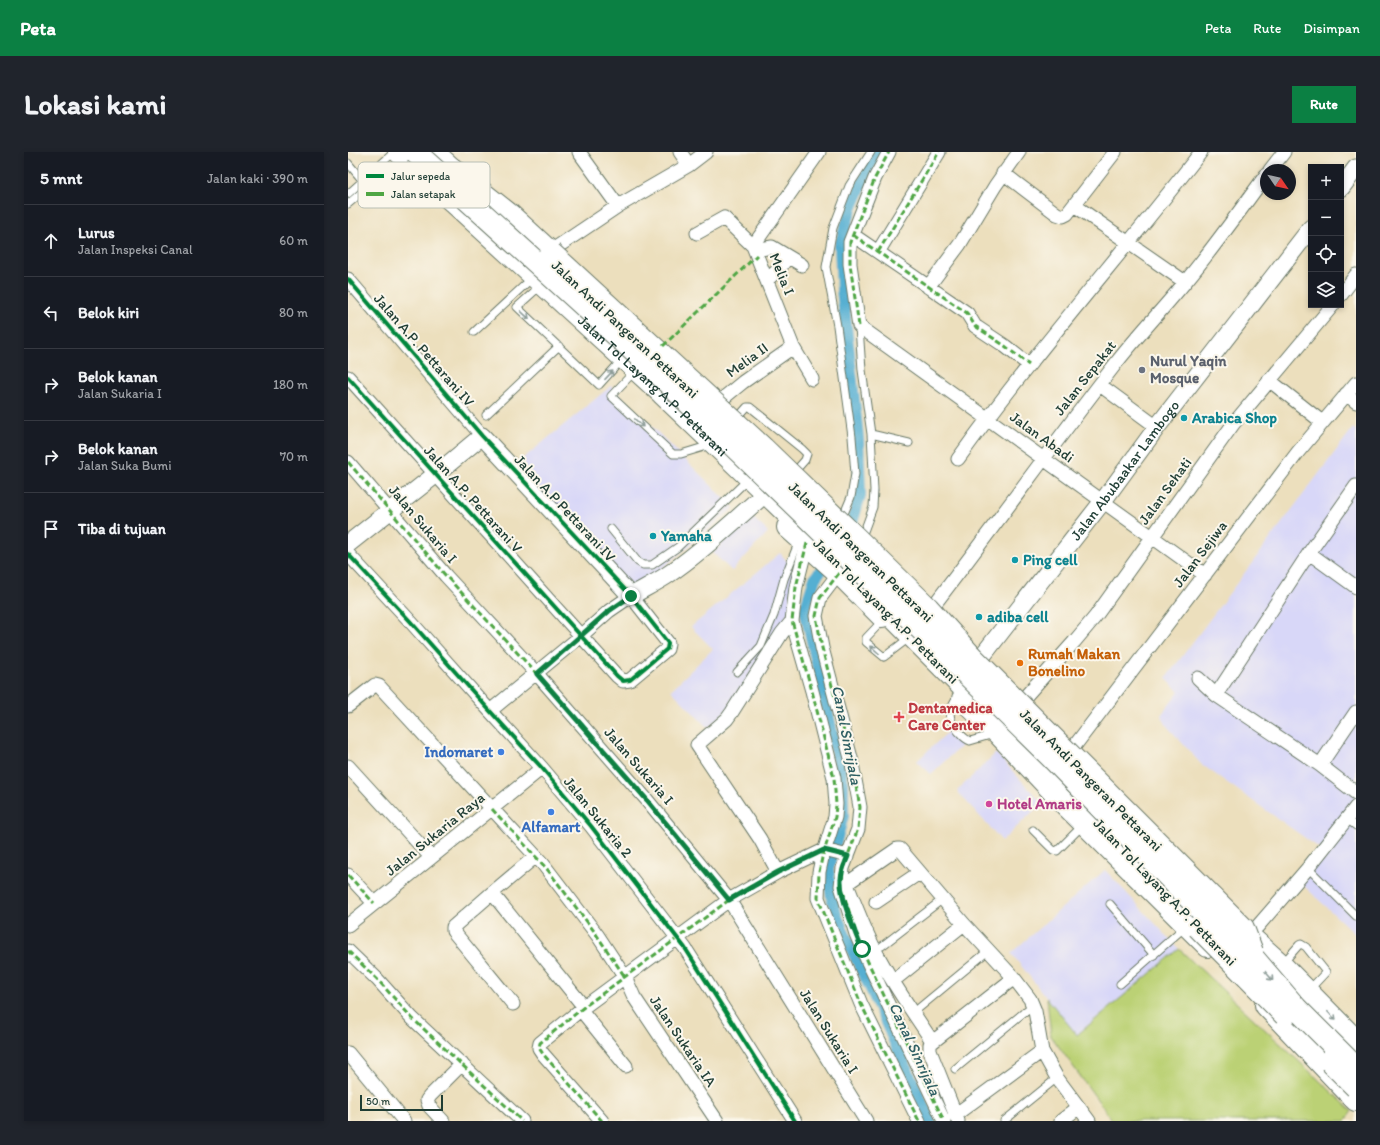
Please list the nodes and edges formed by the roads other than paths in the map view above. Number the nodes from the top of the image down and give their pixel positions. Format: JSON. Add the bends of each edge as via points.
{"nodes":[{"id":1,"x":415,"y":152,"type":"edge"},
{"id":2,"x":433,"y":152,"type":"edge"},
{"id":3,"x":579,"y":152,"type":"edge"},
{"id":4,"x":680,"y":152,"type":"edge"},
{"id":5,"x":706,"y":152,"type":"edge"},
{"id":6,"x":819,"y":152,"type":"edge"},
{"id":7,"x":870,"y":152,"type":"edge"},
{"id":8,"x":889,"y":152,"type":"edge"},
{"id":9,"x":939,"y":152,"type":"edge"},
{"id":10,"x":1019,"y":152,"type":"edge"},
{"id":11,"x":1115,"y":152,"type":"edge"},
{"id":12,"x":1201,"y":152,"type":"edge"},
{"id":13,"x":1284,"y":152,"type":"edge"},
{"id":14,"x":393,"y":153,"type":"edge"},
{"id":15,"x":450,"y":160,"type":"edge"},
{"id":16,"x":384,"y":162,"type":"edge"},
{"id":17,"x":403,"y":162,"type":"edge"},
{"id":18,"x":403,"y":162,"type":"edge"},
{"id":19,"x":426,"y":162,"type":"edge"},
{"id":20,"x":348,"y":163,"type":"edge"},
{"id":21,"x":1275,"y":164,"type":"edge"},
{"id":22,"x":689,"y":165,"type":"junction"},
{"id":23,"x":1356,"y":168,"type":"edge"},
{"id":24,"x":1003,"y":173,"type":"junction"},
{"id":25,"x":358,"y":174,"type":"edge"},
{"id":26,"x":1260,"y":183,"type":"edge"},
{"id":27,"x":1344,"y":184,"type":"edge"},
{"id":28,"x":358,"y":186,"type":"edge"},
{"id":29,"x":348,"y":194,"type":"edge"},
{"id":30,"x":358,"y":196,"type":"edge"},
{"id":31,"x":490,"y":197,"type":"edge"},
{"id":32,"x":490,"y":198,"type":"edge"},
{"id":33,"x":348,"y":204,"type":"edge"},
{"id":34,"x":1074,"y":205,"type":"junction"},
{"id":35,"x":618,"y":206,"type":"junction"},
{"id":36,"x":452,"y":208,"type":"edge"},
{"id":37,"x":455,"y":208,"type":"edge"},
{"id":38,"x":477,"y":208,"type":"edge"},
{"id":39,"x":1308,"y":232,"type":"edge"},
{"id":40,"x":697,"y":233,"type":"dead end"},
{"id":41,"x":853,"y":235,"type":"junction"},
{"id":42,"x":1129,"y":242,"type":"junction"},
{"id":43,"x":754,"y":248,"type":"junction"},
{"id":44,"x":553,"y":251,"type":"junction"},
{"id":45,"x":878,"y":252,"type":"junction"},
{"id":46,"x":786,"y":257,"type":"junction"},
{"id":47,"x":802,"y":265,"type":"dead end"},
{"id":48,"x":1356,"y":275,"type":"edge"},
{"id":49,"x":767,"y":280,"type":"junction"},
{"id":50,"x":1185,"y":282,"type":"junction"},
{"id":51,"x":534,"y":284,"type":"junction"},
{"id":52,"x":350,"y":285,"type":"edge"},
{"id":53,"x":928,"y":287,"type":"junction"},
{"id":54,"x":1344,"y":291,"type":"edge"},
{"id":55,"x":1330,"y":308,"type":"edge"},
{"id":56,"x":859,"y":326,"type":"junction"},
{"id":57,"x":474,"y":332,"type":"dead end"},
{"id":58,"x":558,"y":346,"type":"junction"},
{"id":59,"x":793,"y":347,"type":"junction"},
{"id":60,"x":1029,"y":365,"type":"junction"},
{"id":61,"x":624,"y":370,"type":"junction"},
{"id":62,"x":348,"y":377,"type":"edge"},
{"id":63,"x":812,"y":379,"type":"dead end"},
{"id":64,"x":1269,"y":380,"type":"junction"},
{"id":65,"x":1356,"y":383,"type":"edge"},
{"id":66,"x":1100,"y":385,"type":"junction"},
{"id":67,"x":1351,"y":398,"type":"edge"},
{"id":68,"x":722,"y":400,"type":"junction"},
{"id":69,"x":486,"y":414,"type":"dead end"},
{"id":70,"x":987,"y":418,"type":"junction"},
{"id":71,"x":1322,"y":422,"type":"junction"},
{"id":72,"x":1157,"y":427,"type":"junction"},
{"id":73,"x":871,"y":434,"type":"junction"},
{"id":74,"x":482,"y":436,"type":"junction"},
{"id":75,"x":909,"y":443,"type":"dead end"},
{"id":76,"x":1043,"y":458,"type":"junction"},
{"id":77,"x":958,"y":459,"type":"dead end"},
{"id":78,"x":348,"y":462,"type":"edge"},
{"id":79,"x":436,"y":475,"type":"junction"},
{"id":80,"x":742,"y":485,"type":"junction"},
{"id":81,"x":1356,"y":486,"type":"edge"},
{"id":82,"x":758,"y":500,"type":"junction"},
{"id":83,"x":1103,"y":501,"type":"junction"},
{"id":84,"x":391,"y":510,"type":"junction"},
{"id":85,"x":611,"y":529,"type":"dead end"},
{"id":86,"x":849,"y":531,"type":"junction"},
{"id":87,"x":1152,"y":537,"type":"junction"},
{"id":88,"x":806,"y":542,"type":"junction"},
{"id":89,"x":348,"y":544,"type":"edge"},
{"id":90,"x":1309,"y":553,"type":"junction"},
{"id":91,"x":348,"y":554,"type":"edge"},
{"id":92,"x":838,"y":571,"type":"junction"},
{"id":93,"x":1205,"y":576,"type":"junction"},
{"id":94,"x":1356,"y":587,"type":"edge"},
{"id":95,"x":631,"y":596,"type":"junction"},
{"id":96,"x":924,"y":601,"type":"junction"},
{"id":97,"x":884,"y":618,"type":"junction"},
{"id":98,"x":792,"y":621,"type":"junction"},
{"id":99,"x":581,"y":636,"type":"junction"},
{"id":100,"x":905,"y":641,"type":"junction"},
{"id":101,"x":983,"y":656,"type":"junction"},
{"id":102,"x":737,"y":672,"type":"dead end"},
{"id":103,"x":537,"y":674,"type":"junction"},
{"id":104,"x":1198,"y":678,"type":"dead end"},
{"id":105,"x":1216,"y":695,"type":"junction"},
{"id":106,"x":1024,"y":698,"type":"junction"},
{"id":107,"x":348,"y":706,"type":"edge"},
{"id":108,"x":490,"y":712,"type":"junction"},
{"id":109,"x":1356,"y":712,"type":"edge"},
{"id":110,"x":1043,"y":725,"type":"junction"},
{"id":111,"x":1073,"y":748,"type":"junction"},
{"id":112,"x":348,"y":766,"type":"edge"},
{"id":113,"x":1320,"y":766,"type":"junction"},
{"id":114,"x":542,"y":768,"type":"junction"},
{"id":115,"x":1356,"y":793,"type":"edge"},
{"id":116,"x":1356,"y":807,"type":"edge"},
{"id":117,"x":492,"y":809,"type":"junction"},
{"id":118,"x":1351,"y":822,"type":"edge"},
{"id":119,"x":1085,"y":824,"type":"junction"},
{"id":120,"x":1033,"y":830,"type":"dead end"},
{"id":121,"x":826,"y":850,"type":"junction"},
{"id":122,"x":536,"y":856,"type":"junction"},
{"id":123,"x":846,"y":856,"type":"junction"},
{"id":124,"x":432,"y":857,"type":"junction"},
{"id":125,"x":1308,"y":868,"type":"junction"},
{"id":126,"x":778,"y":872,"type":"junction"},
{"id":127,"x":919,"y":873,"type":"junction"},
{"id":128,"x":348,"y":875,"type":"edge"},
{"id":129,"x":1198,"y":887,"type":"junction"},
{"id":130,"x":492,"y":893,"type":"junction"},
{"id":131,"x":943,"y":899,"type":"junction"},
{"id":132,"x":729,"y":900,"type":"junction"},
{"id":133,"x":876,"y":902,"type":"dead end"},
{"id":134,"x":374,"y":903,"type":"junction"},
{"id":135,"x":1110,"y":904,"type":"dead end"},
{"id":136,"x":1356,"y":916,"type":"edge"},
{"id":137,"x":1181,"y":919,"type":"junction"},
{"id":138,"x":964,"y":924,"type":"junction"},
{"id":139,"x":348,"y":925,"type":"edge"},
{"id":140,"x":677,"y":938,"type":"junction"},
{"id":141,"x":1255,"y":943,"type":"junction"},
{"id":142,"x":882,"y":946,"type":"dead end"},
{"id":143,"x":348,"y":951,"type":"edge"},
{"id":144,"x":988,"y":951,"type":"junction"},
{"id":145,"x":1154,"y":955,"type":"junction"},
{"id":146,"x":1280,"y":964,"type":"junction"},
{"id":147,"x":1228,"y":966,"type":"junction"},
{"id":148,"x":625,"y":977,"type":"junction"},
{"id":149,"x":1014,"y":978,"type":"junction"},
{"id":150,"x":893,"y":981,"type":"junction"},
{"id":151,"x":1120,"y":984,"type":"dead end"},
{"id":152,"x":1307,"y":991,"type":"junction"},
{"id":153,"x":513,"y":1004,"type":"dead end"},
{"id":154,"x":1033,"y":1005,"type":"junction"},
{"id":155,"x":919,"y":1008,"type":"dead end"},
{"id":156,"x":583,"y":1009,"type":"junction"},
{"id":157,"x":932,"y":1041,"type":"junction"},
{"id":158,"x":1356,"y":1041,"type":"edge"},
{"id":159,"x":1042,"y":1051,"type":"junction"},
{"id":160,"x":348,"y":1053,"type":"edge"},
{"id":161,"x":462,"y":1064,"type":"junction"},
{"id":162,"x":626,"y":1066,"type":"dead end"},
{"id":163,"x":1356,"y":1068,"type":"edge"},
{"id":164,"x":955,"y":1069,"type":"dead end"},
{"id":165,"x":1057,"y":1078,"type":"junction"},
{"id":166,"x":1356,"y":1087,"type":"edge"},
{"id":167,"x":1356,"y":1100,"type":"edge"},
{"id":168,"x":1079,"y":1107,"type":"junction"},
{"id":169,"x":952,"y":1119,"type":"edge"},
{"id":170,"x":404,"y":1121,"type":"edge"},
{"id":171,"x":443,"y":1121,"type":"edge"},
{"id":172,"x":522,"y":1121,"type":"edge"},
{"id":173,"x":602,"y":1121,"type":"edge"},
{"id":174,"x":717,"y":1121,"type":"edge"},
{"id":175,"x":795,"y":1121,"type":"edge"},
{"id":176,"x":866,"y":1121,"type":"edge"},
{"id":177,"x":919,"y":1121,"type":"edge"},
{"id":178,"x":1004,"y":1121,"type":"edge"},
{"id":179,"x":1061,"y":1121,"type":"edge"},
{"id":180,"x":1089,"y":1121,"type":"edge"}],
"edges":[{"from":1,"to":19,"type":"highway","name":"Jalan Tol Layang A.P. Pettarani","bridge":true},
{"from":2,"to":15,"type":"highway","name":"Jalan Andi Pangeran Pettarani"},
{"from":3,"to":35,"type":"street"},
{"from":4,"to":22,"type":"street"},
{"from":5,"to":22,"type":"street"},
{"from":6,"to":43,"type":"street"},
{"from":7,"to":86,"type":"lane","via":[[849,186],[833,228],[826,267],[852,437],[855,474]]},
{"from":8,"to":41,"type":"street","via":[[875,178]]},
{"from":9,"to":45,"type":"street"},
{"from":10,"to":24,"type":"street"},
{"from":11,"to":34,"type":"street"},
{"from":12,"to":42,"type":"street"},
{"from":13,"to":21,"type":"street"},
{"from":14,"to":16,"type":"lane"},
{"from":14,"to":17,"type":"highway","name":"Jalan Andi Pangeran Pettarani"},
{"from":14,"to":18,"type":"highway","name":"Jalan Tol Layang A.P. Pettarani","bridge":true},
{"from":20,"to":25,"type":"lane"},
{"from":22,"to":35,"type":"street"},
{"from":23,"to":27,"type":"street"},
{"from":24,"to":34,"type":"street","via":[[1059,216],[1065,216]]},
{"from":24,"to":53,"type":"street","via":[[964,237]]},
{"from":26,"to":50,"type":"street","name":"Jalan Sepakat"},
{"from":28,"to":29,"type":"lane"},
{"from":30,"to":33,"type":"lane"},
{"from":31,"to":44,"type":"highway"},
{"from":32,"to":86,"type":"highway","name":"Jalan Andi Pangeran Pettarani","via":[[714,411]]},
{"from":34,"to":42,"type":"street"},
{"from":35,"to":44,"type":"street"},
{"from":36,"to":51,"type":"highway","name":"Jalan Andi Pangeran Pettarani"},
{"from":37,"to":166,"type":"highway","name":"Jalan Tol Layang A.P. Pettarani","bridge":true,"via":[[662,393],[846,570]]},
{"from":38,"to":141,"type":"highway","name":"Jalan Tol Layang A.P. Pettarani","bridge":true,"via":[[658,373],[804,513],[1051,757],[1202,911]]},
{"from":39,"to":72,"type":"street","name":"Jalan Abubaakar Lambogo"},
{"from":40,"to":43,"type":"street","name":"Melia I","via":[[724,218]]},
{"from":41,"to":45,"type":"street"},
{"from":41,"to":56,"type":"street","via":[[850,242],[850,264]]},
{"from":42,"to":50,"type":"street"},
{"from":42,"to":60,"type":"street"},
{"from":43,"to":46,"type":"street","via":[[772,247]]},
{"from":43,"to":49,"type":"street","name":"Melia I"},
{"from":44,"to":68,"type":"highway","name":"Jalan Andi Pangeran Pettarani"},
{"from":44,"to":141,"type":"highway","bridge":true,"via":[[763,448],[928,608],[973,658],[1243,928]]},
{"from":45,"to":53,"type":"street"},
{"from":46,"to":47,"type":"street"},
{"from":46,"to":49,"type":"street","via":[[781,267]]},
{"from":48,"to":54,"type":"street"},
{"from":49,"to":59,"type":"street","name":"Melia I"},
{"from":50,"to":66,"type":"street","name":"Jalan Sepakat"},
{"from":51,"to":57,"type":"lane"},
{"from":51,"to":58,"type":"lane","one_way":true,"via":[[517,307]]},
{"from":51,"to":61,"type":"highway","name":"Jalan Andi Pangeran Pettarani"},
{"from":52,"to":74,"type":"street","name":"Jalan A.P. Pettarani IV"},
{"from":53,"to":60,"type":"street","via":[[967,313],[975,326]]},
{"from":55,"to":64,"type":"street","name":"Jalan Sehati"},
{"from":56,"to":70,"type":"street","name":"Jalan Abadi"},
{"from":56,"to":73,"type":"lane"},
{"from":58,"to":61,"type":"lane","one_way":true,"via":[[599,385]]},
{"from":58,"to":69,"type":"lane"},
{"from":59,"to":63,"type":"street","name":"Melia I"},
{"from":59,"to":68,"type":"street","name":"Melia II"},
{"from":60,"to":70,"type":"street"},
{"from":61,"to":80,"type":"highway","name":"Jalan Andi Pangeran Pettarani"},
{"from":62,"to":79,"type":"street","name":"Jalan A.P. Pettarani V"},
{"from":64,"to":71,"type":"street"},
{"from":64,"to":87,"type":"street","name":"Jalan Sehati","via":[[1220,440]]},
{"from":65,"to":67,"type":"street","name":"Jalan Sejiwa"},
{"from":66,"to":72,"type":"street"},
{"from":66,"to":76,"type":"street","name":"Jalan Sepakat"},
{"from":67,"to":71,"type":"street","name":"Jalan Sejiwa"},
{"from":68,"to":86,"type":"highway","name":"Jalan Andi Pangeran Pettarani","via":[[797,469]]},
{"from":70,"to":76,"type":"street","name":"Jalan Abadi"},
{"from":70,"to":77,"type":"street"},
{"from":71,"to":93,"type":"street","name":"Jalan Sejiwa"},
{"from":72,"to":83,"type":"street","name":"Jalan Abubaakar Lambogo"},
{"from":73,"to":75,"type":"lane"},
{"from":73,"to":86,"type":"lane","via":[[873,507]]},
{"from":74,"to":79,"type":"street"},
{"from":74,"to":95,"type":"street","name":"Jalan A.P Pettarani IV"},
{"from":76,"to":83,"type":"street","name":"Jalan Abadi"},
{"from":76,"to":96,"type":"street","name":"Jalan Sepakat","via":[[998,521]]},
{"from":78,"to":84,"type":"street","name":"Jalan Sukaria I"},
{"from":79,"to":84,"type":"street"},
{"from":79,"to":99,"type":"street","name":"Jalan A.P. Pettarani V"},
{"from":80,"to":82,"type":"highway","name":"Jalan Andi Pangeran Pettarani"},
{"from":80,"to":85,"type":"lane","via":[[680,545],[652,565],[638,562]]},
{"from":81,"to":90,"type":"street"},
{"from":82,"to":88,"type":"highway","name":"Jalan Andi Pangeran Pettarani"},
{"from":82,"to":95,"type":"street","via":[[683,563],[659,581]]},
{"from":83,"to":87,"type":"street","name":"Jalan Abadi"},
{"from":83,"to":101,"type":"street","name":"Jalan Abubaakar Lambogo"},
{"from":84,"to":89,"type":"street"},
{"from":84,"to":103,"type":"street","name":"Jalan Sukaria I","via":[[446,576]]},
{"from":86,"to":96,"type":"highway","name":"Jalan Andi Pangeran Pettarani"},
{"from":87,"to":93,"type":"street","name":"Jalan Abadi"},
{"from":87,"to":106,"type":"street","name":"Jalan Sehati","via":[[1078,637]]},
{"from":88,"to":92,"type":"highway","name":"Jalan Andi Pangeran Pettarani"},
{"from":88,"to":98,"type":"street"},
{"from":88,"to":102,"type":"lane","via":[[784,578],[774,615],[760,646]]},
{"from":90,"to":94,"type":"street"},
{"from":90,"to":105,"type":"street"},
{"from":91,"to":108,"type":"street","name":"Jalan Sukaria 2"},
{"from":92,"to":97,"type":"highway","name":"Jalan Andi Pangeran Pettarani"},
{"from":92,"to":123,"type":"street","via":[[820,598],[816,616],[860,801],[858,829]]},
{"from":93,"to":111,"type":"street","name":"Jalan Sejiwa"},
{"from":95,"to":99,"type":"street","via":[[609,611]]},
{"from":95,"to":99,"type":"street","name":"Jalan A.P. Pettarani V","via":[[669,645],[635,676],[628,681],[620,679]]},
{"from":96,"to":101,"type":"highway","name":"Jalan Andi Pangeran Pettarani"},
{"from":96,"to":110,"type":"highway","name":"Jalan Andi Pangeran Pettarani"},
{"from":97,"to":100,"type":"highway","name":"Jalan Andi Pangeran Pettarani"},
{"from":100,"to":97,"type":"lane","one_way":true,"via":[[884,657],[866,642],[866,638]]},
{"from":98,"to":121,"type":"street","via":[[835,787],[835,816]]},
{"from":98,"to":126,"type":"street","via":[[732,712],[697,745],[760,839]]},
{"from":99,"to":103,"type":"street"},
{"from":100,"to":119,"type":"highway","name":"Jalan Andi Pangeran Pettarani"},
{"from":101,"to":106,"type":"highway","name":"Jalan Andi Pangeran Pettarani"},
{"from":103,"to":108,"type":"street"},
{"from":103,"to":132,"type":"street","name":"Jalan Sukaria I","via":[[647,800]]},
{"from":104,"to":105,"type":"street"},
{"from":105,"to":113,"type":"street"},
{"from":106,"to":110,"type":"highway","name":"Jalan Andi Pangeran Pettarani"},
{"from":107,"to":117,"type":"street","name":"Jalan Sukaria IA","via":[[375,685],[380,686]]},
{"from":108,"to":114,"type":"street","name":"Jalan Sukaria 2"},
{"from":109,"to":113,"type":"street"},
{"from":110,"to":111,"type":"highway","name":"Jalan Andi Pangeran Pettarani"},
{"from":110,"to":129,"type":"highway","name":"Jalan Andi Pangeran Pettarani","via":[[1064,757],[1152,839]]},
{"from":111,"to":141,"type":"highway","name":"Jalan Andi Pangeran Pettarani"},
{"from":112,"to":124,"type":"street"},
{"from":113,"to":115,"type":"street"},
{"from":114,"to":117,"type":"street","name":"Jalan Sukaria Raya"},
{"from":114,"to":140,"type":"street","name":"Jalan Sukaria 2","via":[[591,826]]},
{"from":116,"to":118,"type":"street"},
{"from":117,"to":122,"type":"street","name":"Jalan Sukaria IA"},
{"from":117,"to":124,"type":"street","name":"Jalan Sukaria Raya"},
{"from":118,"to":125,"type":"street"},
{"from":119,"to":120,"type":"lane","via":[[1057,852]]},
{"from":119,"to":137,"type":"highway","name":"Jalan Andi Pangeran Pettarani"},
{"from":121,"to":123,"type":"street"},
{"from":121,"to":126,"type":"street"},
{"from":121,"to":177,"type":"street","via":[[819,872],[817,893],[820,905],[861,1004]]},
{"from":122,"to":130,"type":"street"},
{"from":122,"to":148,"type":"street","name":"Jalan Sukaria IA","via":[[594,931]]},
{"from":123,"to":169,"type":"street","via":[[841,886],[856,934],[909,1050]]},
{"from":124,"to":134,"type":"street","name":"Jalan Sukaria Raya"},
{"from":125,"to":136,"type":"lane"},
{"from":125,"to":141,"type":"street"},
{"from":126,"to":132,"type":"street"},
{"from":127,"to":131,"type":"street"},
{"from":127,"to":133,"type":"street"},
{"from":127,"to":150,"type":"street","via":[[897,849],[848,884],[864,928]]},
{"from":128,"to":134,"type":"street"},
{"from":129,"to":137,"type":"highway","via":[[1201,896],[1198,912],[1189,919]]},
{"from":129,"to":141,"type":"highway","name":"Jalan Andi Pangeran Pettarani"},
{"from":130,"to":153,"type":"street","via":[[452,929]]},
{"from":130,"to":156,"type":"street"},
{"from":131,"to":138,"type":"street"},
{"from":131,"to":142,"type":"lane"},
{"from":132,"to":140,"type":"street"},
{"from":132,"to":176,"type":"street","name":"Jalan Sukaria I"},
{"from":134,"to":139,"type":"street","name":"Jalan Sukaria Raya"},
{"from":135,"to":145,"type":"lane"},
{"from":137,"to":145,"type":"lane"},
{"from":137,"to":147,"type":"highway","name":"Jalan Andi Pangeran Pettarani"},
{"from":138,"to":144,"type":"street"},
{"from":138,"to":150,"type":"street"},
{"from":140,"to":148,"type":"street"},
{"from":140,"to":175,"type":"street","name":"Jalan Sukaria 2"},
{"from":141,"to":146,"type":"highway","name":"Jalan Andi Pangeran Pettarani"},
{"from":141,"to":147,"type":"highway","via":[[1234,940],[1228,942],[1222,955]]},
{"from":141,"to":163,"type":"highway","name":"Jalan Tol Layang A.P. Pettarani","one_way":true,"bridge":true,"via":[[1296,1008]]},
{"from":143,"to":161,"type":"street","via":[[412,1018]]},
{"from":144,"to":149,"type":"street"},
{"from":144,"to":155,"type":"lane"},
{"from":145,"to":151,"type":"lane"},
{"from":146,"to":152,"type":"highway","name":"Jalan Andi Pangeran Pettarani"},
{"from":146,"to":152,"type":"lane","via":[[1299,945],[1306,947],[1326,972]]},
{"from":147,"to":167,"type":"highway","name":"Jalan Andi Pangeran Pettarani"},
{"from":148,"to":156,"type":"street"},
{"from":148,"to":174,"type":"street","name":"Jalan Sukaria IA","via":[[634,997]]},
{"from":149,"to":154,"type":"street"},
{"from":149,"to":157,"type":"street"},
{"from":150,"to":157,"type":"street"},
{"from":152,"to":158,"type":"highway","name":"Jalan Andi Pangeran Pettarani","one_way":true},
{"from":154,"to":159,"type":"street"},
{"from":154,"to":164,"type":"lane"},
{"from":156,"to":162,"type":"street"},
{"from":156,"to":173,"type":"street","via":[[540,1043],[539,1048]]},
{"from":157,"to":169,"type":"street","via":[[930,1051]]},
{"from":159,"to":165,"type":"street"},
{"from":159,"to":169,"type":"street"},
{"from":160,"to":170,"type":"street"},
{"from":161,"to":171,"type":"street","via":[[427,1100],[429,1106]]},
{"from":161,"to":172,"type":"street"},
{"from":165,"to":168,"type":"street"},
{"from":165,"to":178,"type":"lane"},
{"from":168,"to":179,"type":"street"},
{"from":168,"to":180,"type":"street"}]}
